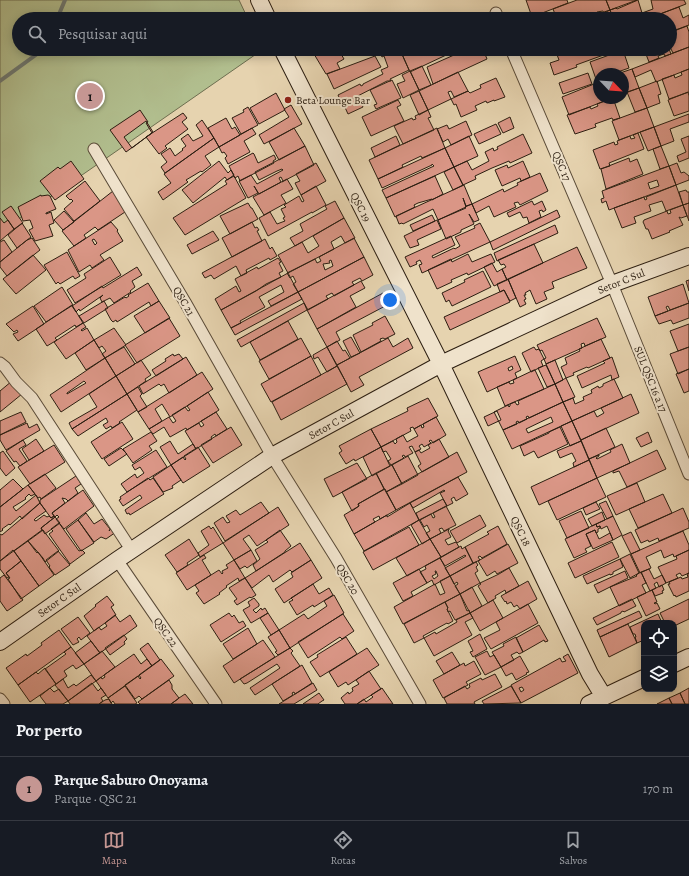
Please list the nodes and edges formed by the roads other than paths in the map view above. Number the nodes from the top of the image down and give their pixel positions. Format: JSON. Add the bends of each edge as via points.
{"nodes":[{"id":1,"x":259,"y":0,"type":"edge"},
{"id":2,"x":265,"y":12,"type":"edge"},
{"id":3,"x":286,"y":56,"type":"edge"},
{"id":4,"x":514,"y":56,"type":"edge"},
{"id":5,"x":94,"y":149,"type":"dead end"},
{"id":6,"x":689,"y":256,"type":"edge"},
{"id":7,"x":612,"y":284,"type":"junction"},
{"id":8,"x":0,"y":364,"type":"edge"},
{"id":9,"x":441,"y":364,"type":"junction"},
{"id":10,"x":272,"y":456,"type":"junction"},
{"id":11,"x":689,"y":474,"type":"edge"},
{"id":12,"x":132,"y":551,"type":"junction"},
{"id":13,"x":117,"y":560,"type":"junction"},
{"id":14,"x":1,"y":639,"type":"edge"},
{"id":15,"x":689,"y":657,"type":"edge"},
{"id":16,"x":677,"y":663,"type":"edge"},
{"id":17,"x":641,"y":680,"type":"edge"},
{"id":18,"x":0,"y":698,"type":"edge"},
{"id":19,"x":606,"y":700,"type":"edge"},
{"id":20,"x":4,"y":704,"type":"edge"},
{"id":21,"x":216,"y":704,"type":"edge"},
{"id":22,"x":420,"y":704,"type":"edge"},
{"id":23,"x":589,"y":704,"type":"edge"}],
"edges":[{"from":1,"to":2,"type":"street"},
{"from":3,"to":9,"type":"street","name":"QSC 19"},
{"from":4,"to":7,"type":"street","name":"QSC 17"},
{"from":5,"to":10,"type":"street","name":"QSC 21"},
{"from":6,"to":7,"type":"street","name":"Setor C Sul"},
{"from":7,"to":9,"type":"street","name":"Setor C Sul"},
{"from":7,"to":11,"type":"street","name":"SUL QSC 16 a 17"},
{"from":8,"to":12,"type":"street","via":[[32,398]]},
{"from":9,"to":10,"type":"street","name":"Setor C Sul"},
{"from":9,"to":19,"type":"street","name":"QSC 18","via":[[576,647]]},
{"from":10,"to":12,"type":"street","name":"Setor C Sul"},
{"from":10,"to":22,"type":"street","name":"QSC 20","via":[[336,558]]},
{"from":12,"to":13,"type":"street","name":"Setor C Sul"},
{"from":13,"to":14,"type":"street","name":"Setor C Sul"},
{"from":13,"to":21,"type":"street","name":"QSC 22"},
{"from":15,"to":16,"type":"street"},
{"from":17,"to":19,"type":"street"},
{"from":18,"to":20,"type":"street"},
{"from":19,"to":23,"type":"street"}]}
